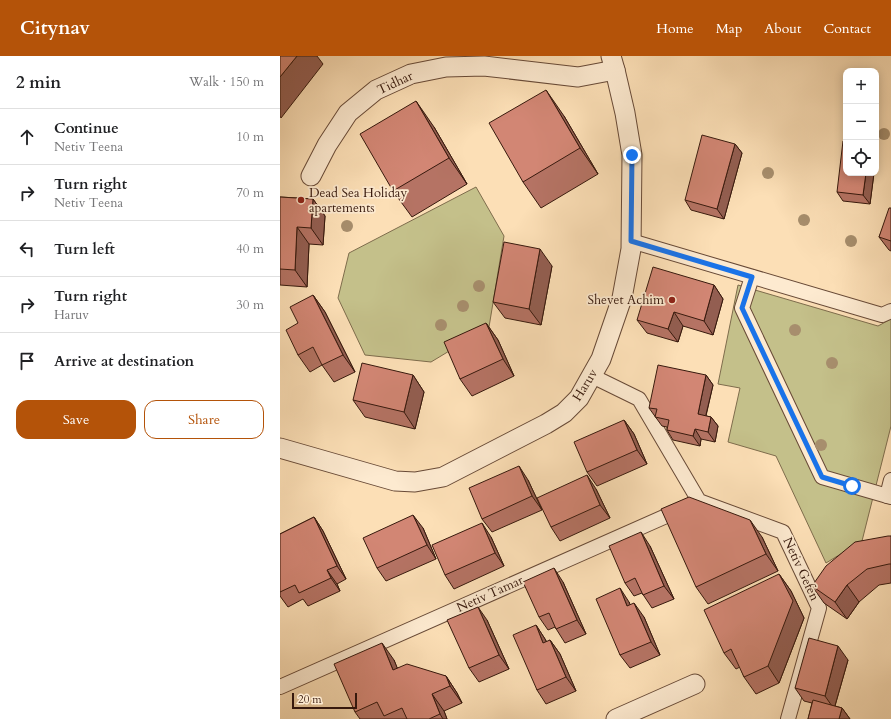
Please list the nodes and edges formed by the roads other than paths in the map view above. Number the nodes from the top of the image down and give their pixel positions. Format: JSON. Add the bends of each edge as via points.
{"nodes":[{"id":1,"x":613,"y":63,"type":"edge"},
{"id":2,"x":312,"y":176,"type":"dead end"},
{"id":3,"x":631,"y":241,"type":"junction"},
{"id":4,"x":752,"y":277,"type":"junction"},
{"id":5,"x":891,"y":311,"type":"edge"},
{"id":6,"x":592,"y":376,"type":"junction"},
{"id":7,"x":280,"y":448,"type":"edge"},
{"id":8,"x":891,"y":480,"type":"edge"},
{"id":9,"x":889,"y":497,"type":"edge"},
{"id":10,"x":699,"y":501,"type":"junction"},
{"id":11,"x":694,"y":684,"type":"dead end"},
{"id":12,"x":280,"y":687,"type":"edge"},
{"id":13,"x":616,"y":719,"type":"edge"},
{"id":14,"x":788,"y":719,"type":"edge"}],
"edges":[{"from":1,"to":2,"type":"street","name":"Tidhar","via":[[578,77],[484,66],[446,67],[411,74],[376,90],[348,113]]},
{"from":1,"to":3,"type":"street","name":"Haruv","via":[[632,155]]},
{"from":3,"to":4,"type":"street"},
{"from":3,"to":6,"type":"street","name":"Haruv","via":[[622,298],[601,359]]},
{"from":4,"to":5,"type":"street","via":[[882,315]]},
{"from":4,"to":9,"type":"street","via":[[742,308],[822,477]]},
{"from":6,"to":7,"type":"street","name":"Haruv","via":[[579,398],[564,413],[443,477],[415,482],[395,481]]},
{"from":6,"to":10,"type":"street","via":[[639,399]]},
{"from":8,"to":9,"type":"street"},
{"from":10,"to":12,"type":"street","name":"Netiv Tamar"},
{"from":10,"to":14,"type":"street","name":"Netiv Gefen","via":[[783,532],[819,608]]},
{"from":11,"to":13,"type":"street"}]}
